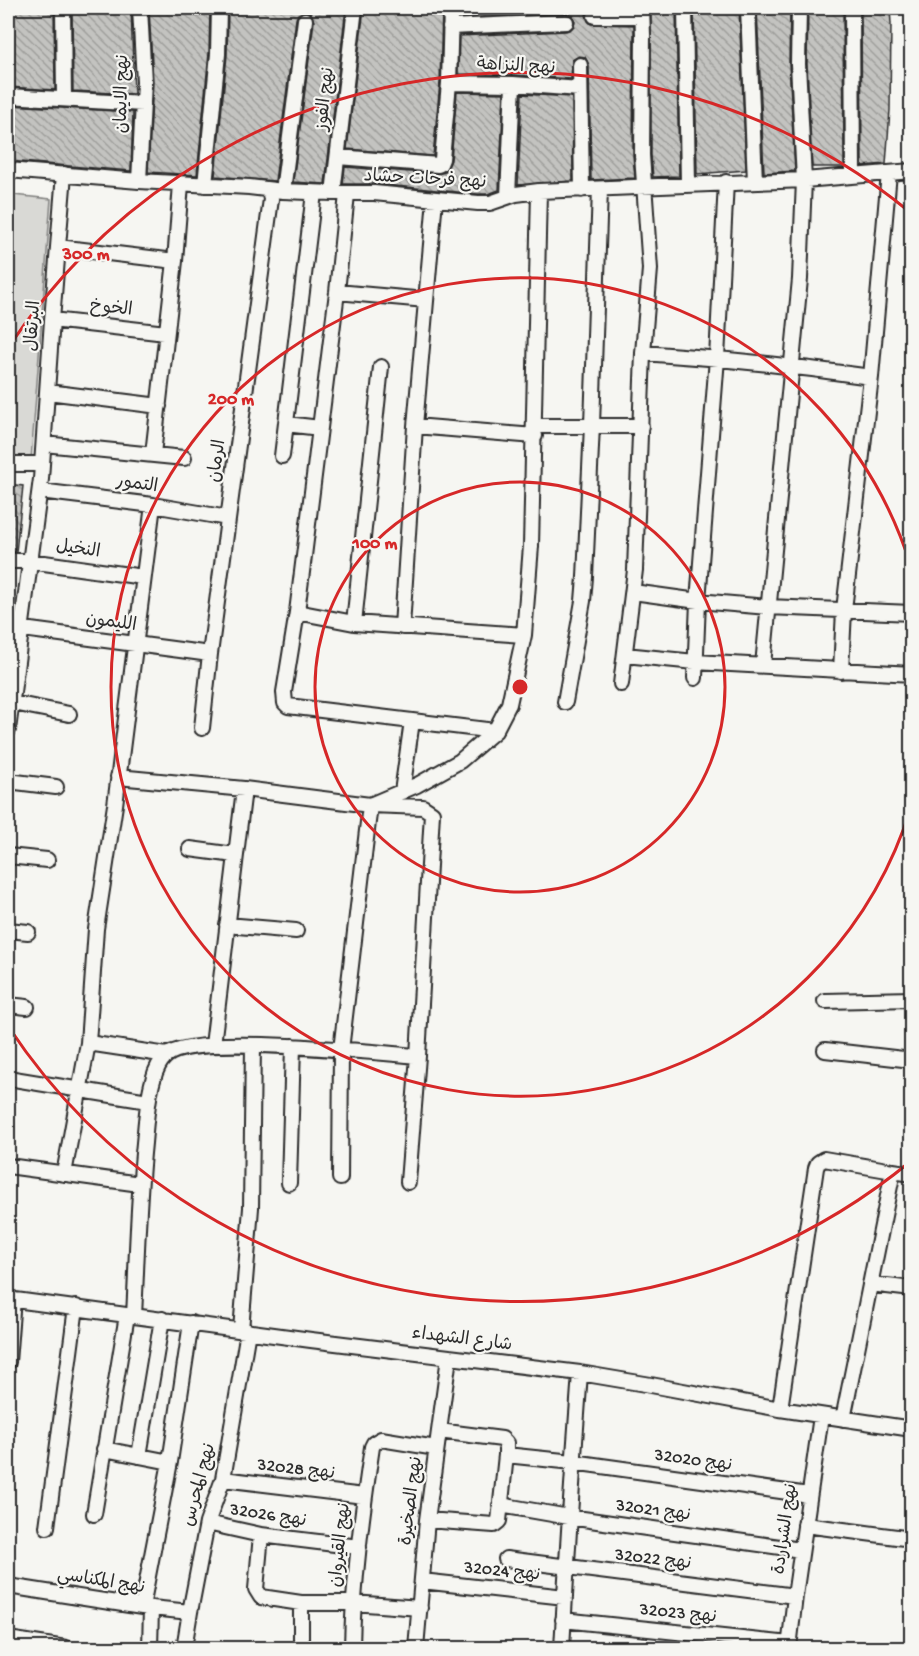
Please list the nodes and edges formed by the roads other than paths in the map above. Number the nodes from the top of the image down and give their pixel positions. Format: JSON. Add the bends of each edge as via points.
{"nodes":[{"id":1,"x":63,"y":8,"type":"edge"},
{"id":2,"x":140,"y":8,"type":"edge"},
{"id":3,"x":219,"y":8,"type":"edge"},
{"id":4,"x":355,"y":8,"type":"edge"},
{"id":5,"x":451,"y":8,"type":"edge"},
{"id":6,"x":685,"y":8,"type":"edge"},
{"id":7,"x":748,"y":8,"type":"edge"},
{"id":8,"x":799,"y":8,"type":"edge"},
{"id":9,"x":852,"y":8,"type":"edge"},
{"id":10,"x":642,"y":12,"type":"edge"},
{"id":11,"x":595,"y":16,"type":"dead end"},
{"id":12,"x":305,"y":20,"type":"dead end"},
{"id":13,"x":566,"y":22,"type":"dead end"},
{"id":14,"x":450,"y":27,"type":"junction"},
{"id":15,"x":580,"y":65,"type":"dead end"},
{"id":16,"x":449,"y":83,"type":"junction"},
{"id":17,"x":513,"y":84,"type":"junction"},
{"id":18,"x":580,"y":89,"type":"junction"},
{"id":19,"x":8,"y":96,"type":"edge"},
{"id":20,"x":64,"y":98,"type":"junction"},
{"id":21,"x":142,"y":104,"type":"junction"},
{"id":22,"x":338,"y":157,"type":"junction"},
{"id":23,"x":8,"y":171,"type":"edge"},
{"id":24,"x":912,"y":171,"type":"edge"},
{"id":25,"x":889,"y":172,"type":"junction"},
{"id":26,"x":64,"y":174,"type":"junction"},
{"id":27,"x":853,"y":176,"type":"junction"},
{"id":28,"x":804,"y":180,"type":"junction"},
{"id":29,"x":139,"y":181,"type":"junction"},
{"id":30,"x":726,"y":182,"type":"junction"},
{"id":31,"x":755,"y":182,"type":"junction"},
{"id":32,"x":182,"y":184,"type":"junction"},
{"id":33,"x":688,"y":184,"type":"junction"},
{"id":34,"x":205,"y":185,"type":"junction"},
{"id":35,"x":644,"y":187,"type":"junction"},
{"id":36,"x":600,"y":189,"type":"junction"},
{"id":37,"x":582,"y":190,"type":"junction"},
{"id":38,"x":284,"y":191,"type":"junction"},
{"id":39,"x":539,"y":191,"type":"junction"},
{"id":40,"x":314,"y":192,"type":"junction"},
{"id":41,"x":270,"y":194,"type":"junction"},
{"id":42,"x":333,"y":194,"type":"junction"},
{"id":43,"x":347,"y":194,"type":"junction"},
{"id":44,"x":508,"y":196,"type":"junction"},
{"id":45,"x":435,"y":199,"type":"junction"},
{"id":46,"x":58,"y":247,"type":"junction"},
{"id":47,"x":175,"y":261,"type":"junction"},
{"id":48,"x":337,"y":292,"type":"junction"},
{"id":49,"x":426,"y":300,"type":"junction"},
{"id":50,"x":52,"y":320,"type":"junction"},
{"id":51,"x":166,"y":333,"type":"junction"},
{"id":52,"x":643,"y":353,"type":"junction"},
{"id":53,"x":717,"y":358,"type":"junction"},
{"id":54,"x":791,"y":366,"type":"junction"},
{"id":55,"x":381,"y":367,"type":"dead end"},
{"id":56,"x":871,"y":377,"type":"junction"},
{"id":57,"x":48,"y":392,"type":"junction"},
{"id":58,"x":159,"y":406,"type":"junction"},
{"id":59,"x":286,"y":424,"type":"junction"},
{"id":60,"x":592,"y":425,"type":"junction"},
{"id":61,"x":414,"y":426,"type":"junction"},
{"id":62,"x":641,"y":426,"type":"junction"},
{"id":63,"x":320,"y":428,"type":"junction"},
{"id":64,"x":535,"y":431,"type":"junction"},
{"id":65,"x":44,"y":444,"type":"junction"},
{"id":66,"x":153,"y":454,"type":"junction"},
{"id":67,"x":282,"y":456,"type":"dead end"},
{"id":68,"x":184,"y":458,"type":"dead end"},
{"id":69,"x":8,"y":464,"type":"edge"},
{"id":70,"x":42,"y":464,"type":"junction"},
{"id":71,"x":40,"y":491,"type":"junction"},
{"id":72,"x":153,"y":505,"type":"junction"},
{"id":73,"x":228,"y":518,"type":"junction"},
{"id":74,"x":8,"y":561,"type":"edge"},
{"id":75,"x":30,"y":561,"type":"junction"},
{"id":76,"x":143,"y":577,"type":"junction"},
{"id":77,"x":633,"y":592,"type":"junction"},
{"id":78,"x":698,"y":601,"type":"junction"},
{"id":79,"x":768,"y":607,"type":"junction"},
{"id":80,"x":844,"y":610,"type":"junction"},
{"id":81,"x":297,"y":612,"type":"junction"},
{"id":82,"x":912,"y":613,"type":"edge"},
{"id":83,"x":354,"y":623,"type":"junction"},
{"id":84,"x":8,"y":627,"type":"edge"},
{"id":85,"x":402,"y":627,"type":"junction"},
{"id":86,"x":22,"y":629,"type":"junction"},
{"id":87,"x":524,"y":635,"type":"junction"},
{"id":88,"x":134,"y":645,"type":"junction"},
{"id":89,"x":210,"y":654,"type":"junction"},
{"id":90,"x":625,"y":655,"type":"junction"},
{"id":91,"x":695,"y":662,"type":"junction"},
{"id":92,"x":763,"y":665,"type":"junction"},
{"id":93,"x":841,"y":671,"type":"junction"},
{"id":94,"x":912,"y":674,"type":"edge"},
{"id":95,"x":695,"y":678,"type":"dead end"},
{"id":96,"x":621,"y":684,"type":"dead end"},
{"id":97,"x":9,"y":702,"type":"edge"},
{"id":98,"x":566,"y":702,"type":"dead end"},
{"id":99,"x":69,"y":714,"type":"dead end"},
{"id":100,"x":412,"y":721,"type":"junction"},
{"id":101,"x":202,"y":728,"type":"dead end"},
{"id":102,"x":8,"y":730,"type":"edge"},
{"id":103,"x":495,"y":731,"type":"junction"},
{"id":104,"x":117,"y":777,"type":"junction"},
{"id":105,"x":8,"y":781,"type":"edge"},
{"id":106,"x":56,"y":787,"type":"dead end"},
{"id":107,"x":244,"y":789,"type":"junction"},
{"id":108,"x":402,"y":792,"type":"junction"},
{"id":109,"x":370,"y":806,"type":"junction"},
{"id":110,"x":190,"y":849,"type":"dead end"},
{"id":111,"x":235,"y":855,"type":"junction"},
{"id":112,"x":8,"y":856,"type":"edge"},
{"id":113,"x":47,"y":860,"type":"dead end"},
{"id":114,"x":227,"y":925,"type":"junction"},
{"id":115,"x":8,"y":930,"type":"edge"},
{"id":116,"x":296,"y":931,"type":"dead end"},
{"id":117,"x":28,"y":932,"type":"dead end"},
{"id":118,"x":912,"y":999,"type":"edge"},
{"id":119,"x":825,"y":1001,"type":"dead end"},
{"id":120,"x":8,"y":1005,"type":"edge"},
{"id":121,"x":27,"y":1007,"type":"dead end"},
{"id":122,"x":88,"y":1043,"type":"junction"},
{"id":123,"x":213,"y":1045,"type":"junction"},
{"id":124,"x":253,"y":1045,"type":"junction"},
{"id":125,"x":293,"y":1046,"type":"junction"},
{"id":126,"x":341,"y":1050,"type":"junction"},
{"id":127,"x":825,"y":1050,"type":"dead end"},
{"id":128,"x":166,"y":1055,"type":"junction"},
{"id":129,"x":418,"y":1056,"type":"junction"},
{"id":130,"x":912,"y":1060,"type":"edge"},
{"id":131,"x":8,"y":1078,"type":"edge"},
{"id":132,"x":79,"y":1089,"type":"junction"},
{"id":133,"x":148,"y":1101,"type":"junction"},
{"id":134,"x":8,"y":1166,"type":"edge"},
{"id":135,"x":893,"y":1171,"type":"junction"},
{"id":136,"x":64,"y":1174,"type":"junction"},
{"id":137,"x":912,"y":1174,"type":"edge"},
{"id":138,"x":340,"y":1178,"type":"dead end"},
{"id":139,"x":408,"y":1182,"type":"dead end"},
{"id":140,"x":289,"y":1183,"type":"dead end"},
{"id":141,"x":140,"y":1184,"type":"junction"},
{"id":142,"x":870,"y":1284,"type":"junction"},
{"id":143,"x":912,"y":1289,"type":"edge"},
{"id":144,"x":10,"y":1299,"type":"edge"},
{"id":145,"x":76,"y":1307,"type":"junction"},
{"id":146,"x":130,"y":1315,"type":"junction"},
{"id":147,"x":162,"y":1319,"type":"junction"},
{"id":148,"x":191,"y":1323,"type":"junction"},
{"id":149,"x":245,"y":1331,"type":"junction"},
{"id":150,"x":449,"y":1357,"type":"junction"},
{"id":151,"x":8,"y":1362,"type":"edge"},
{"id":152,"x":580,"y":1373,"type":"junction"},
{"id":153,"x":780,"y":1409,"type":"junction"},
{"id":154,"x":820,"y":1416,"type":"junction"},
{"id":155,"x":843,"y":1419,"type":"junction"},
{"id":156,"x":912,"y":1429,"type":"edge"},
{"id":157,"x":439,"y":1431,"type":"junction"},
{"id":158,"x":436,"y":1448,"type":"junction"},
{"id":159,"x":104,"y":1449,"type":"junction"},
{"id":160,"x":506,"y":1455,"type":"junction"},
{"id":161,"x":139,"y":1456,"type":"junction"},
{"id":162,"x":170,"y":1462,"type":"junction"},
{"id":163,"x":573,"y":1462,"type":"junction"},
{"id":164,"x":223,"y":1479,"type":"junction"},
{"id":165,"x":809,"y":1495,"type":"junction"},
{"id":166,"x":364,"y":1496,"type":"junction"},
{"id":167,"x":500,"y":1505,"type":"junction"},
{"id":168,"x":94,"y":1514,"type":"dead end"},
{"id":169,"x":569,"y":1517,"type":"junction"},
{"id":170,"x":427,"y":1520,"type":"junction"},
{"id":171,"x":207,"y":1523,"type":"junction"},
{"id":172,"x":805,"y":1525,"type":"junction"},
{"id":173,"x":46,"y":1527,"type":"dead end"},
{"id":174,"x":261,"y":1535,"type":"junction"},
{"id":175,"x":912,"y":1539,"type":"edge"},
{"id":176,"x":359,"y":1547,"type":"junction"},
{"id":177,"x":801,"y":1550,"type":"junction"},
{"id":178,"x":506,"y":1559,"type":"dead end"},
{"id":179,"x":568,"y":1567,"type":"junction"},
{"id":180,"x":428,"y":1582,"type":"junction"},
{"id":181,"x":8,"y":1586,"type":"edge"},
{"id":182,"x":795,"y":1596,"type":"junction"},
{"id":183,"x":565,"y":1597,"type":"junction"},
{"id":184,"x":301,"y":1603,"type":"junction"},
{"id":185,"x":353,"y":1603,"type":"junction"},
{"id":186,"x":146,"y":1608,"type":"junction"},
{"id":187,"x":420,"y":1608,"type":"junction"},
{"id":188,"x":190,"y":1612,"type":"junction"},
{"id":189,"x":563,"y":1620,"type":"junction"},
{"id":190,"x":8,"y":1638,"type":"edge"},
{"id":191,"x":790,"y":1646,"type":"edge"},
{"id":192,"x":66,"y":1648,"type":"edge"},
{"id":193,"x":150,"y":1648,"type":"edge"},
{"id":194,"x":184,"y":1648,"type":"edge"},
{"id":195,"x":301,"y":1648,"type":"edge"},
{"id":196,"x":352,"y":1648,"type":"edge"},
{"id":197,"x":416,"y":1648,"type":"edge"},
{"id":198,"x":562,"y":1648,"type":"edge"}],
"edges":[{"from":1,"to":20,"type":"street"},
{"from":2,"to":21,"type":"street","name":"نهج الايمان"},
{"from":3,"to":34,"type":"street"},
{"from":4,"to":22,"type":"street","name":"نهج الفوز"},
{"from":5,"to":14,"type":"street"},
{"from":6,"to":33,"type":"street"},
{"from":7,"to":31,"type":"street"},
{"from":8,"to":28,"type":"street"},
{"from":9,"to":27,"type":"street"},
{"from":10,"to":11,"type":"street"},
{"from":10,"to":35,"type":"street"},
{"from":12,"to":38,"type":"street"},
{"from":13,"to":14,"type":"street"},
{"from":14,"to":16,"type":"street"},
{"from":15,"to":18,"type":"street"},
{"from":16,"to":17,"type":"street","name":"نهج النزاهة"},
{"from":16,"to":22,"type":"street","via":[[440,164]]},
{"from":17,"to":18,"type":"street","name":"نهج النزاهة"},
{"from":17,"to":44,"type":"street"},
{"from":18,"to":37,"type":"street"},
{"from":19,"to":20,"type":"street"},
{"from":20,"to":21,"type":"street"},
{"from":21,"to":29,"type":"street","name":"نهج الايمان"},
{"from":22,"to":42,"type":"street","name":"نهج الفوز"},
{"from":23,"to":26,"type":"street","name":"نهج فرحات حشاد"},
{"from":24,"to":25,"type":"street","name":"نهج فرحات حشاد"},
{"from":25,"to":27,"type":"street","name":"نهج فرحات حشاد"},
{"from":25,"to":56,"type":"street"},
{"from":26,"to":29,"type":"street","name":"نهج فرحات حشاد"},
{"from":26,"to":46,"type":"street","name":"البرتقال"},
{"from":27,"to":28,"type":"street","name":"نهج فرحات حشاد"},
{"from":28,"to":31,"type":"street","name":"نهج فرحات حشاد"},
{"from":28,"to":54,"type":"street"},
{"from":29,"to":32,"type":"street","name":"نهج فرحات حشاد"},
{"from":30,"to":31,"type":"street","name":"نهج فرحات حشاد"},
{"from":30,"to":33,"type":"street","name":"نهج فرحات حشاد"},
{"from":30,"to":53,"type":"street"},
{"from":32,"to":34,"type":"street","name":"نهج فرحات حشاد"},
{"from":32,"to":47,"type":"street"},
{"from":33,"to":35,"type":"street","name":"نهج فرحات حشاد"},
{"from":34,"to":41,"type":"street","name":"نهج فرحات حشاد","via":[[228,185]]},
{"from":35,"to":36,"type":"street","name":"نهج فرحات حشاد"},
{"from":35,"to":52,"type":"street","via":[[650,269]]},
{"from":36,"to":37,"type":"street","name":"نهج فرحات حشاد"},
{"from":36,"to":60,"type":"street"},
{"from":37,"to":39,"type":"street","name":"نهج فرحات حشاد"},
{"from":38,"to":40,"type":"street","name":"نهج فرحات حشاد"},
{"from":38,"to":41,"type":"street","name":"نهج فرحات حشاد"},
{"from":39,"to":44,"type":"street","name":"نهج فرحات حشاد"},
{"from":39,"to":64,"type":"street"},
{"from":40,"to":42,"type":"street","name":"نهج فرحات حشاد"},
{"from":40,"to":59,"type":"street"},
{"from":41,"to":73,"type":"street","name":"الرمان"},
{"from":42,"to":43,"type":"street","name":"نهج فرحات حشاد"},
{"from":43,"to":45,"type":"street","name":"نهج فرحات حشاد"},
{"from":43,"to":48,"type":"street"},
{"from":44,"to":45,"type":"street","name":"نهج فرحات حشاد","via":[[490,203]]},
{"from":45,"to":49,"type":"street"},
{"from":46,"to":47,"type":"street"},
{"from":46,"to":50,"type":"street","name":"البرتقال"},
{"from":47,"to":51,"type":"street"},
{"from":48,"to":49,"type":"street"},
{"from":48,"to":63,"type":"street"},
{"from":49,"to":61,"type":"street"},
{"from":50,"to":51,"type":"street","name":"الخوخ"},
{"from":50,"to":57,"type":"street","name":"البرتقال"},
{"from":51,"to":58,"type":"street"},
{"from":52,"to":53,"type":"street"},
{"from":52,"to":62,"type":"street"},
{"from":53,"to":54,"type":"street"},
{"from":53,"to":78,"type":"street"},
{"from":54,"to":56,"type":"street"},
{"from":54,"to":79,"type":"street"},
{"from":55,"to":83,"type":"street"},
{"from":56,"to":80,"type":"street"},
{"from":57,"to":58,"type":"street"},
{"from":57,"to":65,"type":"street","name":"البرتقال"},
{"from":58,"to":66,"type":"street"},
{"from":59,"to":63,"type":"street"},
{"from":59,"to":67,"type":"street"},
{"from":60,"to":62,"type":"street"},
{"from":60,"to":64,"type":"street"},
{"from":60,"to":98,"type":"street","via":[[582,601]]},
{"from":61,"to":64,"type":"street"},
{"from":61,"to":85,"type":"street"},
{"from":62,"to":77,"type":"street"},
{"from":63,"to":81,"type":"street"},
{"from":64,"to":87,"type":"street"},
{"from":65,"to":66,"type":"street"},
{"from":65,"to":70,"type":"street","name":"البرتقال"},
{"from":66,"to":68,"type":"street"},
{"from":69,"to":70,"type":"street"},
{"from":70,"to":71,"type":"street","name":"البرتقال"},
{"from":71,"to":72,"type":"street","name":"التمور"},
{"from":71,"to":75,"type":"street","name":"البرتقال"},
{"from":72,"to":73,"type":"street","name":"التمور"},
{"from":72,"to":76,"type":"street"},
{"from":73,"to":89,"type":"street","name":"الرمان"},
{"from":74,"to":75,"type":"street","name":"النخيل"},
{"from":75,"to":76,"type":"street","name":"النخيل"},
{"from":75,"to":86,"type":"street","name":"البرتقال"},
{"from":76,"to":88,"type":"street"},
{"from":77,"to":78,"type":"street"},
{"from":77,"to":90,"type":"street"},
{"from":78,"to":79,"type":"street"},
{"from":78,"to":91,"type":"street"},
{"from":79,"to":80,"type":"street"},
{"from":79,"to":92,"type":"street"},
{"from":80,"to":82,"type":"street"},
{"from":80,"to":93,"type":"street"},
{"from":81,"to":83,"type":"street"},
{"from":81,"to":100,"type":"street","via":[[284,692],[288,706]]},
{"from":83,"to":85,"type":"street"},
{"from":84,"to":86,"type":"street","name":"الليمون"},
{"from":85,"to":87,"type":"street"},
{"from":86,"to":88,"type":"street","name":"الليمون"},
{"from":86,"to":97,"type":"street","name":"البرتقال"},
{"from":87,"to":103,"type":"street","via":[[509,704]]},
{"from":88,"to":89,"type":"street","name":"الليمون"},
{"from":88,"to":104,"type":"street"},
{"from":89,"to":101,"type":"street","name":"الرمان"},
{"from":90,"to":91,"type":"street"},
{"from":90,"to":96,"type":"street"},
{"from":91,"to":92,"type":"street"},
{"from":91,"to":95,"type":"street"},
{"from":92,"to":93,"type":"street"},
{"from":93,"to":94,"type":"street"},
{"from":97,"to":99,"type":"street"},
{"from":97,"to":102,"type":"street","name":"البرتقال"},
{"from":100,"to":103,"type":"street"},
{"from":100,"to":108,"type":"street"},
{"from":103,"to":108,"type":"street","via":[[460,762]]},
{"from":104,"to":107,"type":"street"},
{"from":104,"to":122,"type":"street","via":[[96,929]]},
{"from":105,"to":106,"type":"street"},
{"from":107,"to":109,"type":"street"},
{"from":107,"to":111,"type":"street"},
{"from":108,"to":109,"type":"street"},
{"from":109,"to":126,"type":"street"},
{"from":109,"to":129,"type":"street","via":[[423,807],[432,813]]},
{"from":110,"to":111,"type":"street"},
{"from":111,"to":114,"type":"street"},
{"from":112,"to":113,"type":"street"},
{"from":114,"to":116,"type":"street"},
{"from":114,"to":123,"type":"street"},
{"from":115,"to":117,"type":"street"},
{"from":118,"to":119,"type":"street"},
{"from":120,"to":121,"type":"street"},
{"from":122,"to":128,"type":"street"},
{"from":122,"to":132,"type":"street"},
{"from":123,"to":124,"type":"street"},
{"from":123,"to":128,"type":"street"},
{"from":124,"to":125,"type":"street"},
{"from":124,"to":149,"type":"street","name":"نهج المحرس"},
{"from":125,"to":126,"type":"street"},
{"from":125,"to":140,"type":"street"},
{"from":126,"to":129,"type":"street"},
{"from":126,"to":138,"type":"street"},
{"from":127,"to":130,"type":"street"},
{"from":128,"to":133,"type":"street","via":[[156,1070]]},
{"from":129,"to":139,"type":"street"},
{"from":131,"to":132,"type":"street"},
{"from":132,"to":133,"type":"street"},
{"from":132,"to":136,"type":"street"},
{"from":133,"to":141,"type":"street"},
{"from":134,"to":136,"type":"street"},
{"from":135,"to":137,"type":"street"},
{"from":135,"to":142,"type":"street"},
{"from":135,"to":153,"type":"street","via":[[824,1159],[818,1163]]},
{"from":136,"to":141,"type":"street"},
{"from":141,"to":146,"type":"street"},
{"from":142,"to":143,"type":"street"},
{"from":142,"to":155,"type":"street"},
{"from":144,"to":145,"type":"street","name":"شارع الشهداء"},
{"from":144,"to":151,"type":"street"},
{"from":145,"to":146,"type":"street","name":"شارع الشهداء"},
{"from":145,"to":173,"type":"street"},
{"from":146,"to":147,"type":"street","name":"شارع الشهداء"},
{"from":146,"to":159,"type":"street"},
{"from":147,"to":148,"type":"street","name":"شارع الشهداء"},
{"from":147,"to":161,"type":"street"},
{"from":148,"to":149,"type":"street","name":"شارع الشهداء"},
{"from":148,"to":162,"type":"street"},
{"from":149,"to":150,"type":"street","name":"شارع الشهداء"},
{"from":149,"to":164,"type":"street","name":"نهج المحرس"},
{"from":150,"to":152,"type":"street","name":"شارع الشهداء"},
{"from":150,"to":157,"type":"street","name":"نهج الصخيرة"},
{"from":152,"to":153,"type":"street","name":"شارع الشهداء"},
{"from":152,"to":163,"type":"street"},
{"from":153,"to":154,"type":"street","name":"شارع الشهداء"},
{"from":154,"to":155,"type":"street","name":"شارع الشهداء"},
{"from":154,"to":165,"type":"street","name":"نهج الشراردة"},
{"from":155,"to":156,"type":"street","name":"شارع الشهداء"},
{"from":157,"to":158,"type":"street","name":"نهج الصخيرة"},
{"from":157,"to":160,"type":"street","via":[[502,1439]]},
{"from":158,"to":166,"type":"street","name":"نهج القيروان","via":[[381,1439],[374,1443]]},
{"from":158,"to":170,"type":"street","name":"نهج الصخيرة"},
{"from":159,"to":161,"type":"street"},
{"from":159,"to":168,"type":"street"},
{"from":160,"to":163,"type":"street","name":"نهج 32020"},
{"from":160,"to":167,"type":"street"},
{"from":161,"to":162,"type":"street"},
{"from":162,"to":186,"type":"street"},
{"from":163,"to":165,"type":"street","name":"نهج 32020"},
{"from":163,"to":169,"type":"street"},
{"from":164,"to":166,"type":"street","name":"نهج 32028"},
{"from":164,"to":171,"type":"street","name":"نهج المحرس"},
{"from":165,"to":172,"type":"street","name":"نهج الشراردة"},
{"from":166,"to":176,"type":"street","name":"نهج القيروان"},
{"from":167,"to":169,"type":"street","name":"نهج 32021"},
{"from":167,"to":170,"type":"street","via":[[499,1521],[494,1525]]},
{"from":169,"to":177,"type":"street","name":"نهج 32021"},
{"from":169,"to":179,"type":"street"},
{"from":170,"to":180,"type":"street","name":"نهج الصخيرة"},
{"from":171,"to":174,"type":"street","name":"نهج 32026"},
{"from":171,"to":188,"type":"street","name":"نهج المحرس"},
{"from":172,"to":175,"type":"street"},
{"from":172,"to":177,"type":"street","name":"نهج الشراردة"},
{"from":174,"to":176,"type":"street","name":"نهج 32026"},
{"from":174,"to":184,"type":"street","via":[[258,1595]]},
{"from":176,"to":185,"type":"street","name":"نهج القيروان"},
{"from":177,"to":182,"type":"street","name":"نهج الشراردة"},
{"from":178,"to":179,"type":"street","name":"نهج 32022"},
{"from":179,"to":182,"type":"street","name":"نهج 32022"},
{"from":179,"to":183,"type":"street"},
{"from":180,"to":183,"type":"street","name":"نهج 32024"},
{"from":180,"to":187,"type":"street","name":"نهج الصخيرة"},
{"from":181,"to":186,"type":"street","name":"نهج المكناسي"},
{"from":182,"to":191,"type":"street","name":"نهج الشراردة"},
{"from":183,"to":189,"type":"street"},
{"from":184,"to":185,"type":"street"},
{"from":184,"to":195,"type":"street"},
{"from":185,"to":187,"type":"street"},
{"from":185,"to":196,"type":"street","name":"نهج القيروان"},
{"from":186,"to":188,"type":"street","name":"نهج المكناسي"},
{"from":186,"to":193,"type":"street"},
{"from":187,"to":197,"type":"street","name":"نهج الصخيرة"},
{"from":188,"to":194,"type":"street","name":"نهج المحرس"},
{"from":189,"to":191,"type":"street","name":"نهج 32023"},
{"from":189,"to":198,"type":"street"},
{"from":190,"to":192,"type":"street"}]}
